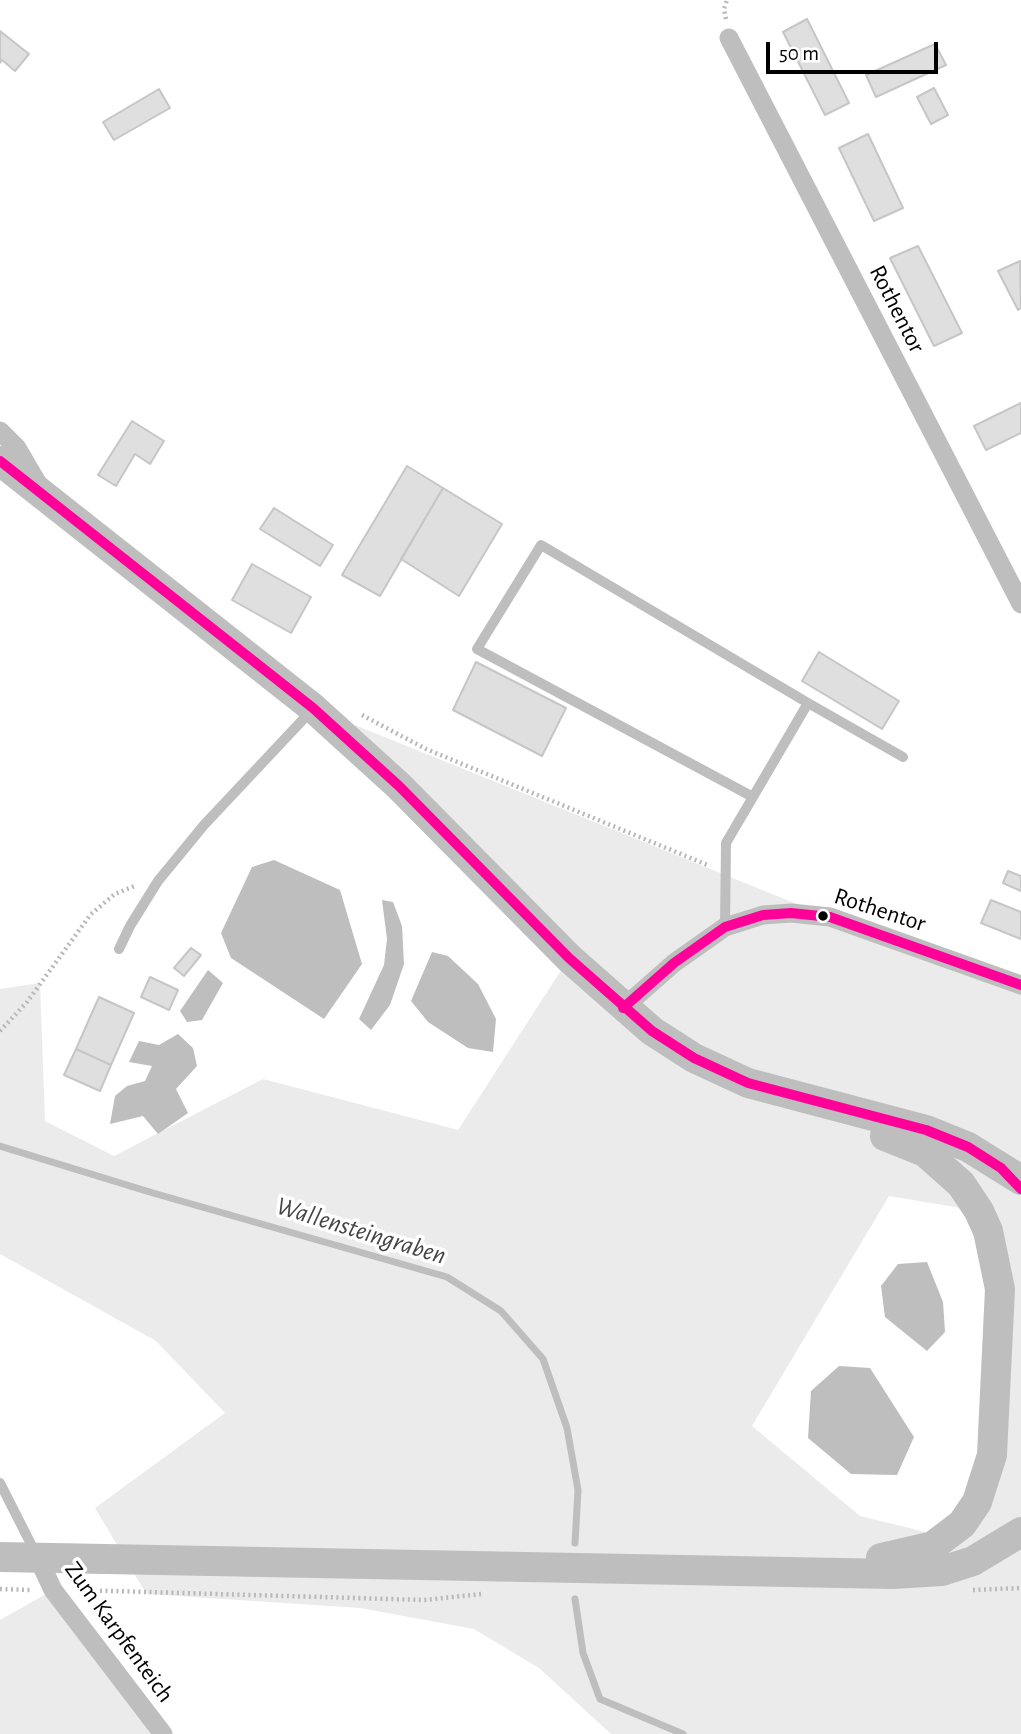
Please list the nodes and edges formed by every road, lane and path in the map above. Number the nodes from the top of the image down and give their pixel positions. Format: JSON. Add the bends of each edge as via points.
{"nodes":[{"id":1,"x":729,"y":38,"type":"dead end"},
{"id":2,"x":0,"y":431,"type":"edge"},
{"id":3,"x":0,"y":461,"type":"edge"},
{"id":4,"x":43,"y":495,"type":"junction"},
{"id":5,"x":1021,"y":604,"type":"edge"},
{"id":6,"x":808,"y":704,"type":"junction"},
{"id":7,"x":313,"y":708,"type":"junction"},
{"id":8,"x":358,"y":713,"type":"dead end"},
{"id":9,"x":903,"y":757,"type":"dead end"},
{"id":10,"x":753,"y":797,"type":"junction"},
{"id":11,"x":724,"y":872,"type":"junction"},
{"id":12,"x":159,"y":880,"type":"junction"},
{"id":13,"x":725,"y":927,"type":"junction"},
{"id":14,"x":119,"y":949,"type":"dead end"},
{"id":15,"x":1021,"y":985,"type":"edge"},
{"id":16,"x":623,"y":1008,"type":"junction"},
{"id":17,"x":0,"y":1031,"type":"edge"},
{"id":18,"x":800,"y":1099,"type":"junction"},
{"id":19,"x":1014,"y":1179,"type":"edge"},
{"id":20,"x":0,"y":1483,"type":"edge"},
{"id":21,"x":1018,"y":1533,"type":"edge"},
{"id":22,"x":0,"y":1557,"type":"edge"},
{"id":23,"x":38,"y":1558,"type":"junction"},
{"id":24,"x":838,"y":1573,"type":"junction"},
{"id":25,"x":0,"y":1589,"type":"edge"},
{"id":26,"x":53,"y":1590,"type":"junction"},
{"id":27,"x":487,"y":1594,"type":"dead end"},
{"id":28,"x":163,"y":1734,"type":"edge"}],
"edges":[{"from":1,"to":5,"type":"street","name":"Rothentor"},
{"from":2,"to":4,"type":"street","via":[[22,456]]},
{"from":3,"to":4,"type":"main road"},
{"from":4,"to":7,"type":"main road"},
{"from":6,"to":9,"type":"lane"},
{"from":6,"to":10,"type":"lane"},
{"from":6,"to":10,"type":"lane","via":[[541,545],[477,649]]},
{"from":7,"to":12,"type":"lane"},
{"from":7,"to":16,"type":"main road","via":[[400,786]]},
{"from":8,"to":11,"type":"path","via":[[437,754]]},
{"from":10,"to":11,"type":"lane","via":[[726,843]]},
{"from":11,"to":13,"type":"lane"},
{"from":12,"to":14,"type":"lane"},
{"from":12,"to":17,"type":"path","via":[[115,894],[91,914],[27,1002]]},
{"from":13,"to":15,"type":"street","name":"Rothentor","via":[[777,914],[830,917]]},
{"from":13,"to":16,"type":"street","name":"Rothentor","via":[[674,962]]},
{"from":16,"to":18,"type":"main road","via":[[694,1058],[748,1083]]},
{"from":18,"to":19,"type":"main road","via":[[926,1130],[968,1147]]},
{"from":18,"to":24,"type":"main road","via":[[830,1122],[905,1142],[942,1164],[979,1211],[994,1251],[1000,1289],[992,1455],[977,1502],[962,1524],[933,1546],[865,1560]]},
{"from":20,"to":23,"type":"lane"},
{"from":21,"to":24,"type":"main road","via":[[973,1561],[942,1571]]},
{"from":22,"to":23,"type":"main road"},
{"from":23,"to":24,"type":"main road"},
{"from":23,"to":26,"type":"street","name":"Zum Karpfenteich"},
{"from":25,"to":26,"type":"path"},
{"from":26,"to":27,"type":"path","via":[[424,1600]]},
{"from":26,"to":28,"type":"street","name":"Zum Karpfenteich"}]}
